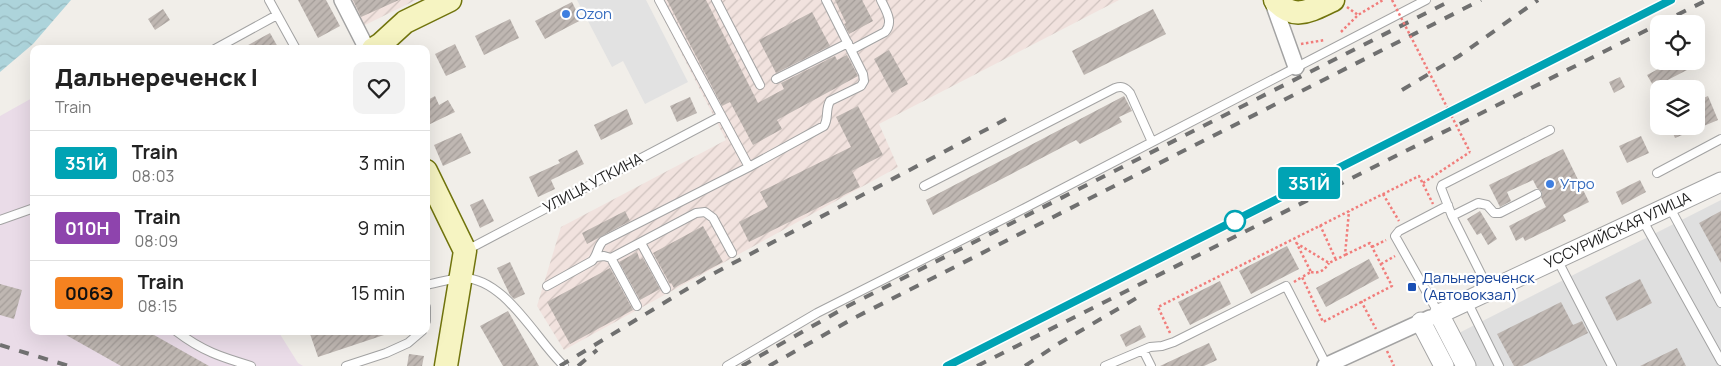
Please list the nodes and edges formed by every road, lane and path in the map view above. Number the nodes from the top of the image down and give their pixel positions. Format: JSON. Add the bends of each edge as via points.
{"nodes":[{"id":1,"x":269,"y":0,"type":"edge"},
{"id":2,"x":342,"y":0,"type":"edge"},
{"id":3,"x":659,"y":0,"type":"edge"},
{"id":4,"x":716,"y":0,"type":"edge"},
{"id":5,"x":826,"y":0,"type":"edge"},
{"id":6,"x":881,"y":0,"type":"edge"},
{"id":7,"x":1273,"y":0,"type":"edge"},
{"id":8,"x":1333,"y":0,"type":"edge"},
{"id":9,"x":1384,"y":0,"type":"edge"},
{"id":10,"x":1392,"y":0,"type":"edge"},
{"id":11,"x":1426,"y":0,"type":"edge"},
{"id":12,"x":437,"y":3,"type":"edge"},
{"id":13,"x":277,"y":15,"type":"junction"},
{"id":14,"x":1338,"y":34,"type":"dead end"},
{"id":15,"x":1329,"y":38,"type":"dead end"},
{"id":16,"x":223,"y":45,"type":"edge"},
{"id":17,"x":294,"y":45,"type":"edge"},
{"id":18,"x":365,"y":45,"type":"edge"},
{"id":19,"x":379,"y":45,"type":"edge"},
{"id":20,"x":849,"y":46,"type":"junction"},
{"id":21,"x":1288,"y":46,"type":"junction"},
{"id":22,"x":1296,"y":68,"type":"junction"},
{"id":23,"x":776,"y":79,"type":"dead end"},
{"id":24,"x":760,"y":85,"type":"dead end"},
{"id":25,"x":721,"y":116,"type":"junction"},
{"id":26,"x":1550,"y":130,"type":"dead end"},
{"id":27,"x":1721,"y":139,"type":"edge"},
{"id":28,"x":1152,"y":142,"type":"junction"},
{"id":29,"x":749,"y":167,"type":"junction"},
{"id":30,"x":1657,"y":173,"type":"dead end"},
{"id":31,"x":430,"y":179,"type":"edge"},
{"id":32,"x":1721,"y":182,"type":"edge"},
{"id":33,"x":1423,"y":183,"type":"junction"},
{"id":34,"x":924,"y":186,"type":"dead end"},
{"id":35,"x":1383,"y":194,"type":"junction"},
{"id":36,"x":1538,"y":194,"type":"dead end"},
{"id":37,"x":1448,"y":205,"type":"junction"},
{"id":38,"x":1669,"y":206,"type":"junction"},
{"id":39,"x":30,"y":209,"type":"edge"},
{"id":40,"x":1349,"y":212,"type":"junction"},
{"id":41,"x":1437,"y":212,"type":"junction"},
{"id":42,"x":1452,"y":216,"type":"junction"},
{"id":43,"x":1642,"y":218,"type":"junction"},
{"id":44,"x":0,"y":220,"type":"edge"},
{"id":45,"x":1320,"y":225,"type":"junction"},
{"id":46,"x":1403,"y":229,"type":"junction"},
{"id":47,"x":1396,"y":236,"type":"junction"},
{"id":48,"x":1294,"y":238,"type":"junction"},
{"id":49,"x":1296,"y":242,"type":"junction"},
{"id":50,"x":641,"y":243,"type":"junction"},
{"id":51,"x":1372,"y":247,"type":"junction"},
{"id":52,"x":465,"y":251,"type":"junction"},
{"id":53,"x":1404,"y":252,"type":"junction"},
{"id":54,"x":732,"y":253,"type":"dead end"},
{"id":55,"x":1345,"y":255,"type":"junction"},
{"id":56,"x":596,"y":257,"type":"junction"},
{"id":57,"x":611,"y":258,"type":"junction"},
{"id":58,"x":1557,"y":258,"type":"junction"},
{"id":59,"x":1336,"y":260,"type":"junction"},
{"id":60,"x":1330,"y":263,"type":"junction"},
{"id":61,"x":1381,"y":264,"type":"junction"},
{"id":62,"x":1310,"y":272,"type":"junction"},
{"id":63,"x":1302,"y":277,"type":"junction"},
{"id":64,"x":460,"y":278,"type":"junction"},
{"id":65,"x":430,"y":284,"type":"edge"},
{"id":66,"x":546,"y":286,"type":"dead end"},
{"id":67,"x":1286,"y":286,"type":"junction"},
{"id":68,"x":666,"y":290,"type":"dead end"},
{"id":69,"x":1489,"y":290,"type":"junction"},
{"id":70,"x":1362,"y":301,"type":"junction"},
{"id":71,"x":1467,"y":301,"type":"junction"},
{"id":72,"x":1721,"y":303,"type":"edge"},
{"id":73,"x":637,"y":306,"type":"dead end"},
{"id":74,"x":1439,"y":314,"type":"junction"},
{"id":75,"x":1422,"y":322,"type":"junction"},
{"id":76,"x":181,"y":335,"type":"edge"},
{"id":77,"x":419,"y":335,"type":"edge"},
{"id":78,"x":1382,"y":340,"type":"junction"},
{"id":79,"x":1174,"y":342,"type":"junction"},
{"id":80,"x":1143,"y":350,"type":"junction"},
{"id":81,"x":1721,"y":361,"type":"edge"},
{"id":82,"x":251,"y":366,"type":"edge"},
{"id":83,"x":346,"y":366,"type":"edge"},
{"id":84,"x":446,"y":366,"type":"edge"},
{"id":85,"x":564,"y":366,"type":"edge"},
{"id":86,"x":727,"y":366,"type":"edge"},
{"id":87,"x":1105,"y":366,"type":"edge"},
{"id":88,"x":1151,"y":366,"type":"edge"},
{"id":89,"x":1326,"y":366,"type":"edge"},
{"id":90,"x":1444,"y":366,"type":"edge"},
{"id":91,"x":1466,"y":366,"type":"edge"},
{"id":92,"x":1499,"y":366,"type":"edge"},
{"id":93,"x":1612,"y":366,"type":"edge"}],
"edges":[{"from":1,"to":13,"type":"lane"},
{"from":2,"to":18,"type":"street"},
{"from":3,"to":25,"type":"lane"},
{"from":4,"to":24,"type":"lane"},
{"from":5,"to":20,"type":"lane"},
{"from":6,"to":20,"type":"lane","via":[[890,22],[889,28]]},
{"from":7,"to":8,"type":"main road","via":[[1294,13],[1314,9]]},
{"from":7,"to":21,"type":"street"},
{"from":9,"to":14,"type":"path","via":[[1358,15]]},
{"from":10,"to":33,"type":"path","bridge":true,"via":[[1470,152]]},
{"from":11,"to":22,"type":"lane"},
{"from":12,"to":19,"type":"main road","via":[[400,25]]},
{"from":13,"to":16,"type":"lane"},
{"from":13,"to":17,"type":"lane"},
{"from":15,"to":21,"type":"path"},
{"from":20,"to":23,"type":"lane"},
{"from":20,"to":29,"type":"lane","via":[[863,74],[861,86],[830,102],[824,126]]},
{"from":21,"to":22,"type":"street"},
{"from":22,"to":28,"type":"lane"},
{"from":25,"to":29,"type":"lane"},
{"from":25,"to":52,"type":"lane","name":"УЛИЦА УТКИНА"},
{"from":26,"to":37,"type":"lane","via":[[1442,184]]},
{"from":27,"to":30,"type":"lane"},
{"from":28,"to":34,"type":"lane","via":[[1130,93],[1126,88],[1115,88]]},
{"from":28,"to":86,"type":"lane","via":[[817,313]]},
{"from":29,"to":56,"type":"lane","via":[[604,241]]},
{"from":31,"to":52,"type":"main road"},
{"from":32,"to":38,"type":"street","name":"УССУРИЙСКАЯ УЛИЦА"},
{"from":33,"to":35,"type":"path","via":[[1419,176]]},
{"from":33,"to":41,"type":"path"},
{"from":35,"to":40,"type":"path"},
{"from":35,"to":46,"type":"path"},
{"from":36,"to":42,"type":"lane","via":[[1500,213],[1478,203]]},
{"from":37,"to":41,"type":"lane"},
{"from":37,"to":42,"type":"lane"},
{"from":38,"to":43,"type":"street","name":"УССУРИЙСКАЯ УЛИЦА"},
{"from":38,"to":72,"type":"lane"},
{"from":39,"to":44,"type":"lane"},
{"from":40,"to":45,"type":"path"},
{"from":40,"to":55,"type":"path"},
{"from":41,"to":46,"type":"lane"},
{"from":42,"to":69,"type":"lane"},
{"from":43,"to":58,"type":"street","name":"УССУРИЙСКАЯ УЛИЦА"},
{"from":43,"to":81,"type":"lane"},
{"from":45,"to":48,"type":"path"},
{"from":45,"to":59,"type":"path"},
{"from":46,"to":47,"type":"lane"},
{"from":47,"to":51,"type":"path"},
{"from":47,"to":53,"type":"lane"},
{"from":48,"to":49,"type":"path"},
{"from":48,"to":79,"type":"path","via":[[1158,307]]},
{"from":49,"to":60,"type":"path"},
{"from":49,"to":62,"type":"path"},
{"from":50,"to":54,"type":"lane","via":[[696,213],[705,212],[714,218]]},
{"from":50,"to":57,"type":"lane"},
{"from":50,"to":68,"type":"lane"},
{"from":51,"to":55,"type":"path","via":[[1370,243]]},
{"from":51,"to":61,"type":"path"},
{"from":52,"to":64,"type":"main road"},
{"from":53,"to":61,"type":"path"},
{"from":53,"to":74,"type":"lane"},
{"from":55,"to":59,"type":"path"},
{"from":56,"to":57,"type":"lane"},
{"from":56,"to":66,"type":"lane"},
{"from":57,"to":73,"type":"lane"},
{"from":58,"to":69,"type":"street","name":"УССУРИЙСКАЯ УЛИЦА"},
{"from":58,"to":93,"type":"lane"},
{"from":59,"to":60,"type":"path"},
{"from":60,"to":62,"type":"path","via":[[1316,273]]},
{"from":61,"to":70,"type":"path","via":[[1392,286]]},
{"from":62,"to":63,"type":"path"},
{"from":63,"to":67,"type":"path"},
{"from":63,"to":70,"type":"path","via":[[1323,322]]},
{"from":64,"to":65,"type":"lane"},
{"from":64,"to":84,"type":"main road"},
{"from":64,"to":85,"type":"lane","via":[[482,282],[505,299]]},
{"from":67,"to":79,"type":"lane"},
{"from":67,"to":89,"type":"lane"},
{"from":69,"to":71,"type":"street","name":"УССУРИЙСКАЯ УЛИЦА"},
{"from":70,"to":78,"type":"path"},
{"from":71,"to":74,"type":"street","name":"УССУРИЙСКАЯ УЛИЦА"},
{"from":71,"to":92,"type":"lane"},
{"from":74,"to":75,"type":"street","name":"УССУРИЙСКАЯ УЛИЦА"},
{"from":74,"to":91,"type":"street"},
{"from":75,"to":78,"type":"street","name":"УССУРИЙСКАЯ УЛИЦА"},
{"from":75,"to":90,"type":"street"},
{"from":76,"to":82,"type":"lane","via":[[211,353]]},
{"from":77,"to":83,"type":"lane","via":[[386,353]]},
{"from":78,"to":89,"type":"street","name":"УССУРИЙСКАЯ УЛИЦА"},
{"from":79,"to":80,"type":"lane"},
{"from":80,"to":87,"type":"lane"},
{"from":80,"to":88,"type":"lane"}]}
